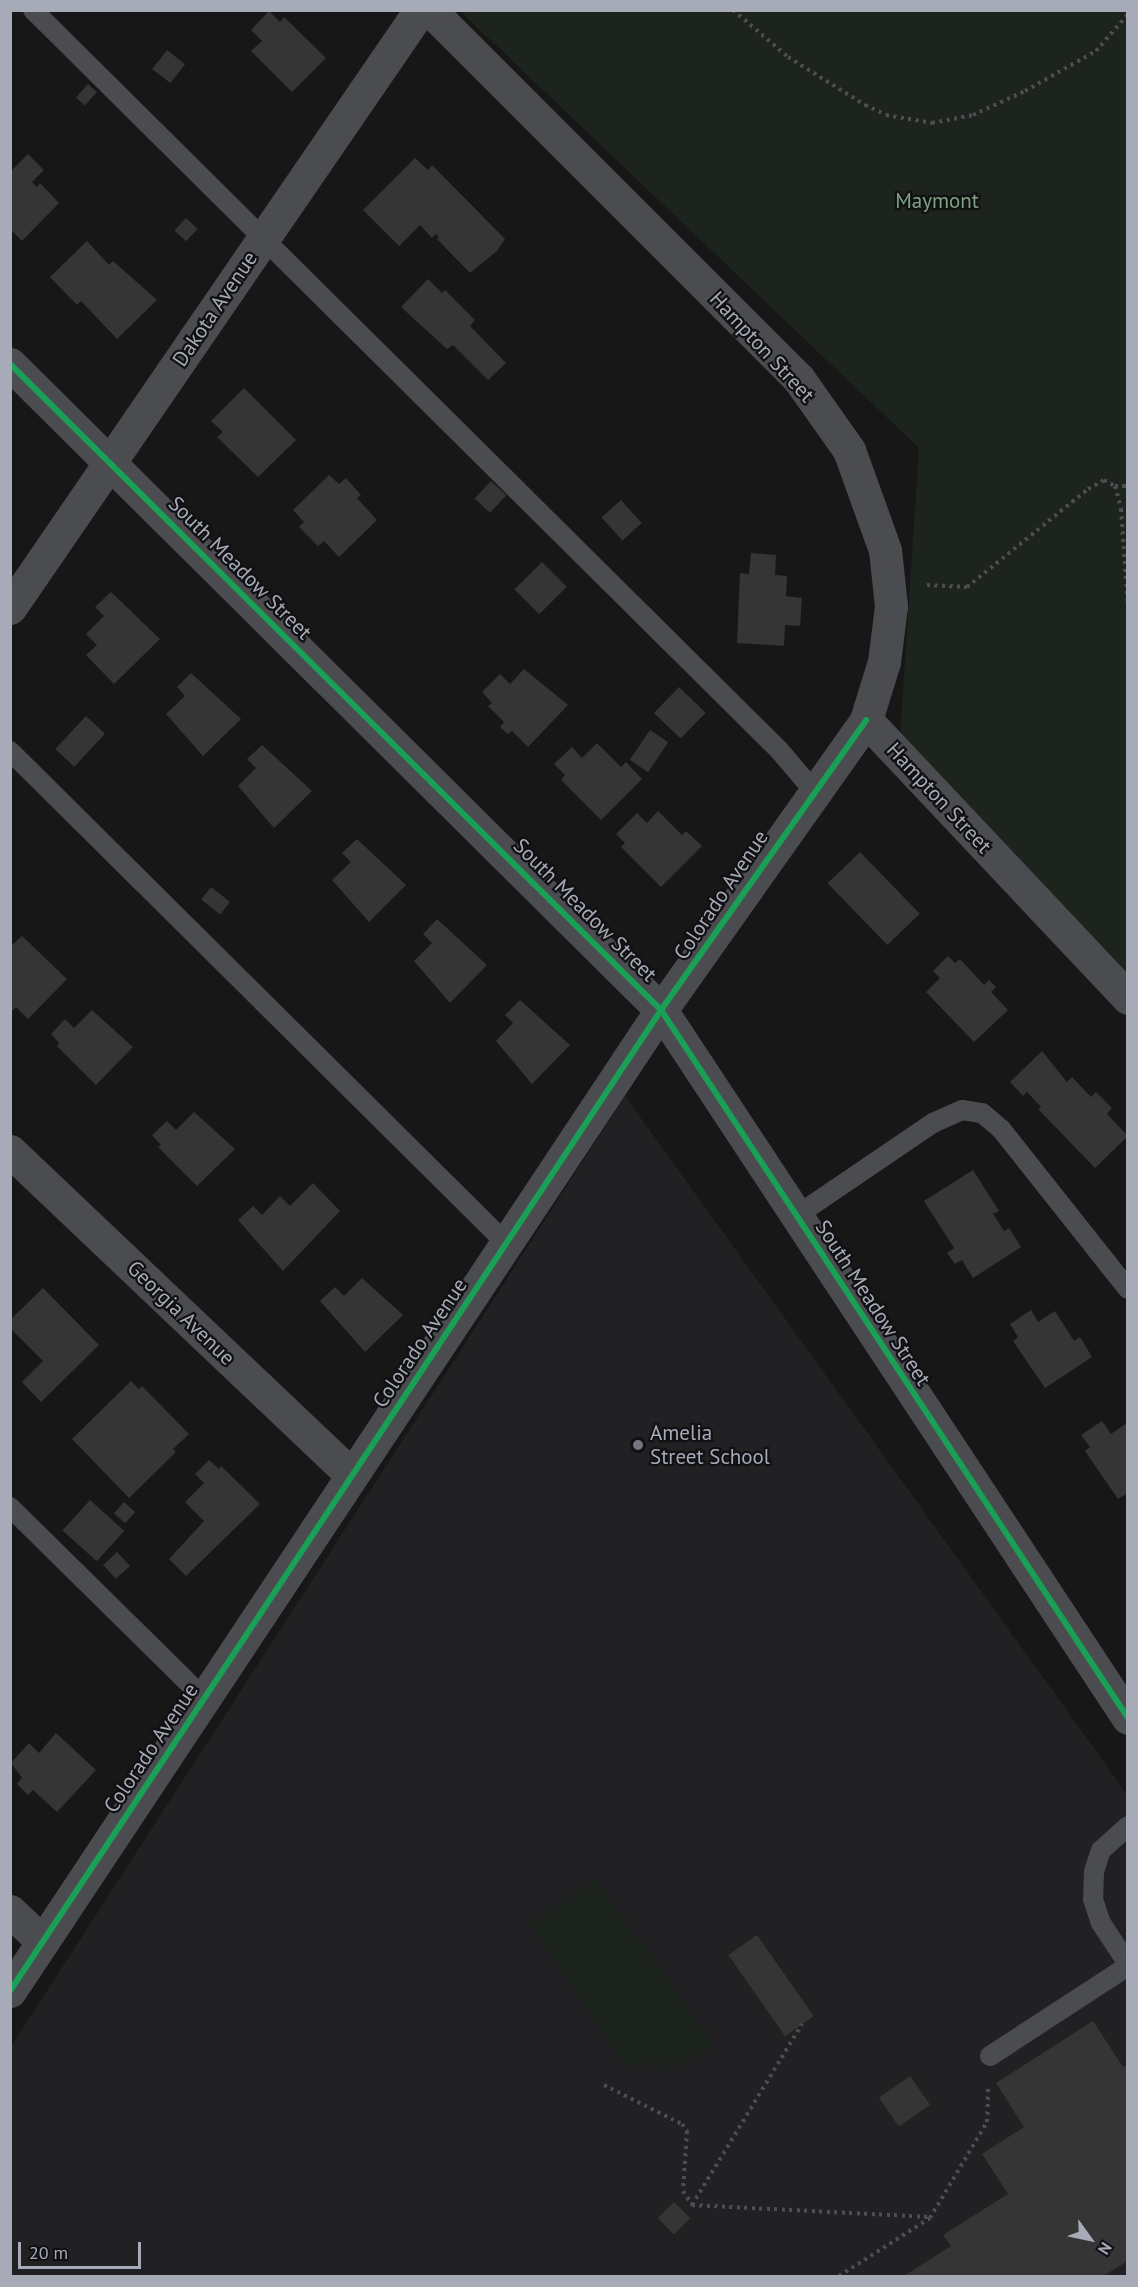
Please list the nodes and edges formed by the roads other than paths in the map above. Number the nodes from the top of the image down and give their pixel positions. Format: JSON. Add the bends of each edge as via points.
{"nodes":[{"id":1,"x":33,"y":10,"type":"edge"},
{"id":2,"x":420,"y":10,"type":"edge"},
{"id":3,"x":430,"y":10,"type":"edge"},
{"id":4,"x":263,"y":240,"type":"junction"},
{"id":5,"x":10,"y":364,"type":"edge"},
{"id":6,"x":110,"y":463,"type":"junction"},
{"id":7,"x":10,"y":608,"type":"edge"},
{"id":8,"x":866,"y":720,"type":"junction"},
{"id":9,"x":10,"y":752,"type":"edge"},
{"id":10,"x":813,"y":790,"type":"junction"},
{"id":11,"x":1128,"y":998,"type":"edge"},
{"id":12,"x":661,"y":1010,"type":"junction"},
{"id":13,"x":10,"y":1151,"type":"edge"},
{"id":14,"x":796,"y":1216,"type":"junction"},
{"id":15,"x":506,"y":1244,"type":"junction"},
{"id":16,"x":1128,"y":1289,"type":"edge"},
{"id":17,"x":351,"y":1475,"type":"junction"},
{"id":18,"x":10,"y":1507,"type":"edge"},
{"id":19,"x":204,"y":1698,"type":"junction"},
{"id":20,"x":1128,"y":1718,"type":"edge"},
{"id":21,"x":1128,"y":1826,"type":"edge"},
{"id":22,"x":10,"y":1911,"type":"edge"},
{"id":23,"x":43,"y":1942,"type":"junction"},
{"id":24,"x":1128,"y":1965,"type":"edge"},
{"id":25,"x":10,"y":1991,"type":"edge"},
{"id":26,"x":990,"y":2056,"type":"road end"}],
"edges":[{"from":1,"to":4,"type":"lane"},
{"from":2,"to":4,"type":"street","name":"Dakota Avenue"},
{"from":3,"to":8,"type":"street","name":"Hampton Street","via":[[799,379],[849,450],[874,511],[890,587],[884,663]]},
{"from":4,"to":6,"type":"street","name":"Dakota Avenue"},
{"from":4,"to":10,"type":"lane","via":[[762,733]]},
{"from":5,"to":6,"type":"street","name":"South Meadow Street"},
{"from":6,"to":7,"type":"street","name":"Dakota Avenue"},
{"from":6,"to":12,"type":"street","name":"South Meadow Street"},
{"from":8,"to":10,"type":"street","name":"Colorado Avenue"},
{"from":8,"to":11,"type":"street","name":"Hampton Street"},
{"from":9,"to":15,"type":"lane"},
{"from":10,"to":12,"type":"street","name":"Colorado Avenue"},
{"from":12,"to":14,"type":"street","name":"South Meadow Street"},
{"from":12,"to":15,"type":"street","name":"Colorado Avenue"},
{"from":13,"to":17,"type":"street","name":"Georgia Avenue"},
{"from":14,"to":16,"type":"lane","via":[[933,1123],[962,1110],[982,1113],[1001,1129]]},
{"from":14,"to":20,"type":"street","name":"South Meadow Street"},
{"from":15,"to":17,"type":"street","name":"Colorado Avenue"},
{"from":17,"to":19,"type":"street","name":"Colorado Avenue"},
{"from":18,"to":19,"type":"lane"},
{"from":19,"to":23,"type":"street","name":"Colorado Avenue"},
{"from":21,"to":24,"type":"lane","via":[[1101,1850],[1094,1872],[1093,1899],[1101,1923]]},
{"from":22,"to":23,"type":"street"},
{"from":23,"to":25,"type":"street","name":"Colorado Avenue"},
{"from":24,"to":26,"type":"lane"}]}
